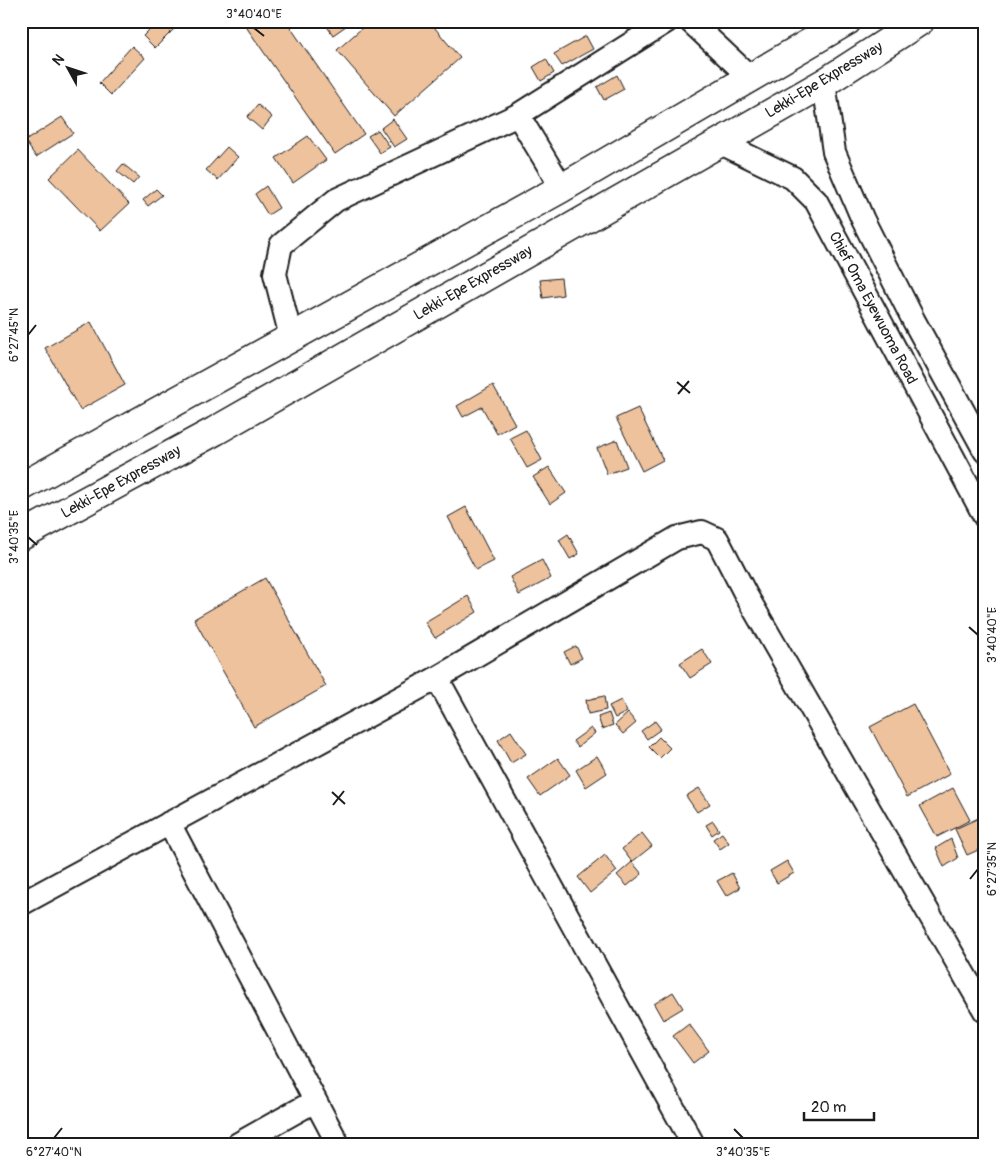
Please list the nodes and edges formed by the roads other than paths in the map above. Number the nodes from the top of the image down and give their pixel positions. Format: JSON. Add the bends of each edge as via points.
{"nodes":[{"id":1,"x":668,"y":21,"type":"edge"},
{"id":2,"x":690,"y":21,"type":"edge"},
{"id":3,"x":847,"y":21,"type":"edge"},
{"id":4,"x":920,"y":21,"type":"edge"},
{"id":5,"x":752,"y":79,"type":"junction"},
{"id":6,"x":824,"y":83,"type":"junction"},
{"id":7,"x":518,"y":115,"type":"junction"},
{"id":8,"x":719,"y":142,"type":"junction"},
{"id":9,"x":562,"y":188,"type":"junction"},
{"id":10,"x":291,"y":338,"type":"junction"},
{"id":11,"x":985,"y":451,"type":"edge"},
{"id":12,"x":21,"y":487,"type":"edge"},
{"id":13,"x":985,"y":517,"type":"edge"},
{"id":14,"x":21,"y":536,"type":"edge"},
{"id":15,"x":438,"y":678,"type":"junction"},
{"id":16,"x":169,"y":823,"type":"junction"},
{"id":17,"x":21,"y":904,"type":"edge"},
{"id":18,"x":985,"y":1011,"type":"edge"},
{"id":19,"x":315,"y":1101,"type":"junction"},
{"id":20,"x":238,"y":1144,"type":"edge"},
{"id":21,"x":338,"y":1144,"type":"edge"},
{"id":22,"x":692,"y":1144,"type":"edge"}],
"edges":[{"from":1,"to":7,"type":"street"},
{"from":2,"to":5,"type":"street"},
{"from":3,"to":5,"type":"highway"},
{"from":4,"to":6,"type":"highway","name":"Lekki-Epe Expressway"},
{"from":5,"to":9,"type":"highway"},
{"from":6,"to":8,"type":"highway","name":"Lekki-Epe Expressway"},
{"from":6,"to":11,"type":"street","name":"Chief Oma Eyewuoma Road","via":[[834,152],[856,203],[914,321]]},
{"from":7,"to":9,"type":"street"},
{"from":7,"to":10,"type":"street","via":[[336,200],[281,245],[275,274]]},
{"from":8,"to":13,"type":"street","name":"Chief Oma Eyewuoma Road","via":[[793,178],[816,201]]},
{"from":8,"to":14,"type":"highway","name":"Lekki-Epe Expressway","via":[[214,431]]},
{"from":9,"to":10,"type":"highway"},
{"from":10,"to":12,"type":"highway"},
{"from":15,"to":16,"type":"street"},
{"from":15,"to":18,"type":"street","via":[[677,538],[702,532],[717,539]]},
{"from":15,"to":22,"type":"street"},
{"from":16,"to":17,"type":"street"},
{"from":16,"to":19,"type":"street"},
{"from":19,"to":20,"type":"street"},
{"from":19,"to":21,"type":"street"}]}
